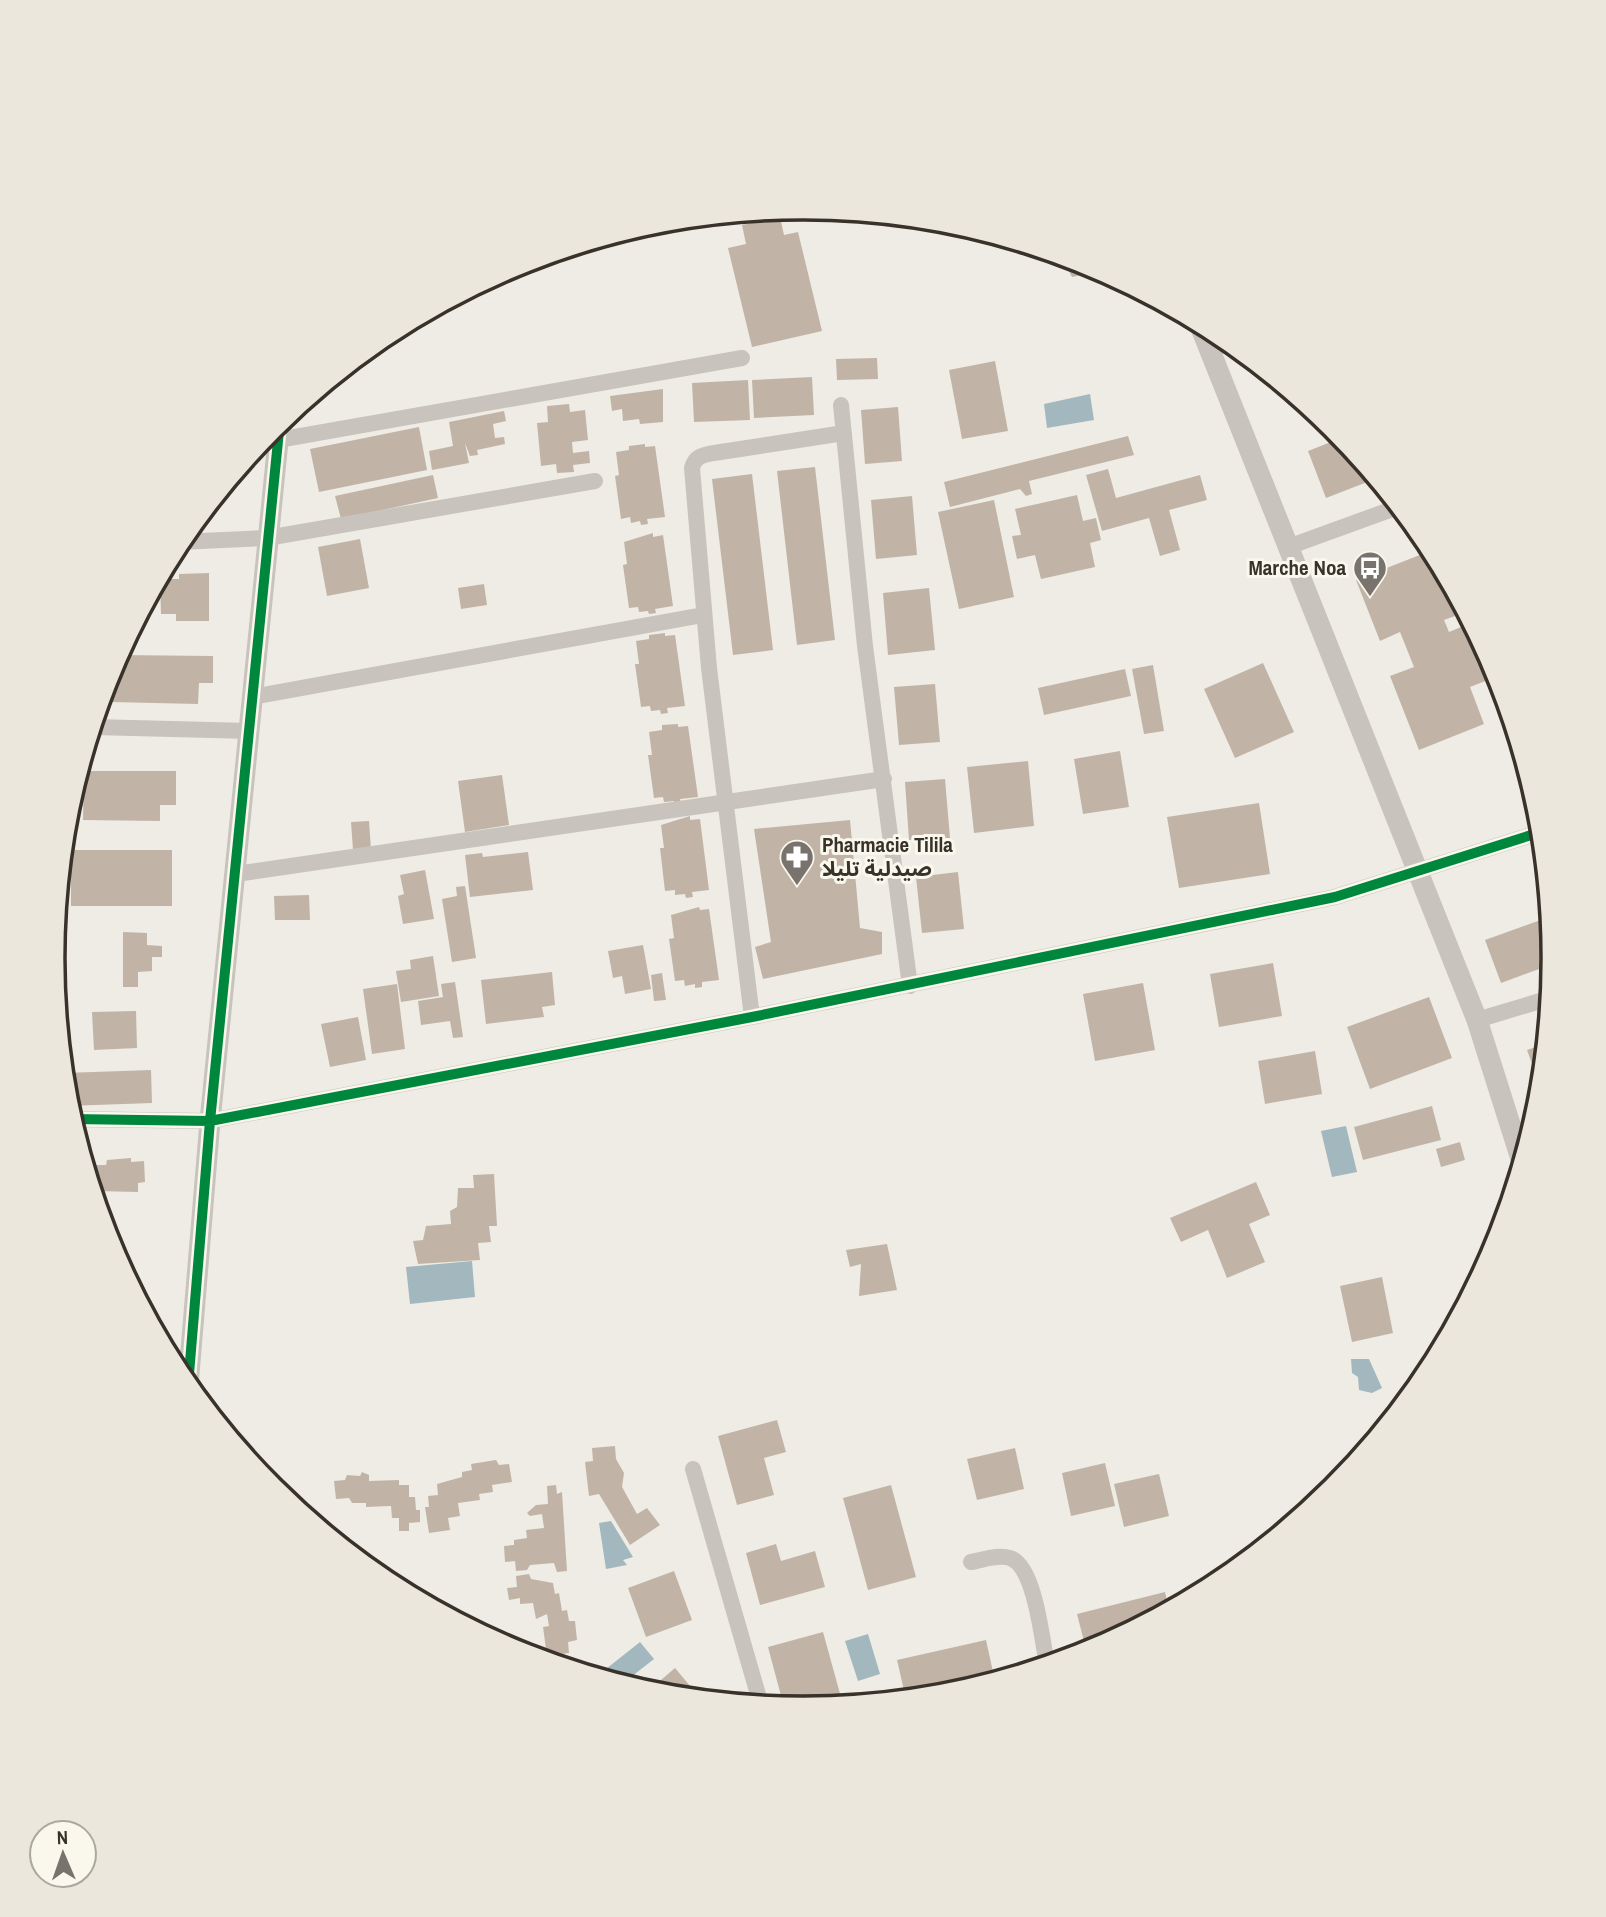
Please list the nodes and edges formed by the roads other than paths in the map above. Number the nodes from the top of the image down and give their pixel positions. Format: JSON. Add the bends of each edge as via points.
{"nodes":[{"id":1,"x":1221,"y":350,"type":"edge"},
{"id":2,"x":742,"y":358,"type":"dead end"},
{"id":3,"x":841,"y":405,"type":"dead end"},
{"id":4,"x":288,"y":430,"type":"edge"},
{"id":5,"x":844,"y":433,"type":"junction"},
{"id":6,"x":278,"y":439,"type":"edge"},
{"id":7,"x":594,"y":481,"type":"dead end"},
{"id":8,"x":1390,"y":510,"type":"edge"},
{"id":9,"x":267,"y":538,"type":"junction"},
{"id":10,"x":194,"y":541,"type":"edge"},
{"id":11,"x":1288,"y":547,"type":"junction"},
{"id":12,"x":703,"y":615,"type":"junction"},
{"id":13,"x":252,"y":697,"type":"junction"},
{"id":14,"x":102,"y":727,"type":"edge"},
{"id":15,"x":250,"y":731,"type":"junction"},
{"id":16,"x":884,"y":779,"type":"junction"},
{"id":17,"x":725,"y":803,"type":"junction"},
{"id":18,"x":1531,"y":835,"type":"edge"},
{"id":19,"x":1417,"y":872,"type":"junction"},
{"id":20,"x":236,"y":874,"type":"junction"},
{"id":21,"x":910,"y":986,"type":"junction"},
{"id":22,"x":1540,"y":1001,"type":"edge"},
{"id":23,"x":752,"y":1017,"type":"junction"},
{"id":24,"x":1476,"y":1020,"type":"junction"},
{"id":25,"x":83,"y":1119,"type":"edge"},
{"id":26,"x":210,"y":1121,"type":"junction"},
{"id":27,"x":1517,"y":1146,"type":"edge"},
{"id":28,"x":189,"y":1370,"type":"edge"},
{"id":29,"x":693,"y":1469,"type":"dead end"},
{"id":30,"x":971,"y":1562,"type":"dead end"},
{"id":31,"x":1045,"y":1656,"type":"edge"},
{"id":32,"x":758,"y":1695,"type":"edge"}],
"edges":[{"from":1,"to":11,"type":"street"},
{"from":2,"to":4,"type":"street"},
{"from":3,"to":5,"type":"street"},
{"from":5,"to":12,"type":"street","via":[[714,453],[694,461],[691,479]]},
{"from":5,"to":16,"type":"street","via":[[865,646]]},
{"from":6,"to":9,"type":"street"},
{"from":7,"to":9,"type":"street"},
{"from":8,"to":11,"type":"street"},
{"from":9,"to":10,"type":"street"},
{"from":9,"to":13,"type":"street"},
{"from":11,"to":19,"type":"street"},
{"from":12,"to":13,"type":"street"},
{"from":12,"to":17,"type":"street"},
{"from":13,"to":15,"type":"street"},
{"from":14,"to":15,"type":"street"},
{"from":15,"to":20,"type":"street"},
{"from":16,"to":17,"type":"street"},
{"from":16,"to":21,"type":"street"},
{"from":17,"to":20,"type":"street"},
{"from":17,"to":23,"type":"street"},
{"from":18,"to":19,"type":"street"},
{"from":19,"to":21,"type":"street","via":[[1335,897]]},
{"from":19,"to":24,"type":"street"},
{"from":20,"to":26,"type":"street"},
{"from":21,"to":23,"type":"street"},
{"from":22,"to":24,"type":"street"},
{"from":23,"to":26,"type":"street"},
{"from":24,"to":27,"type":"street"},
{"from":25,"to":26,"type":"street"},
{"from":26,"to":28,"type":"street"},
{"from":29,"to":32,"type":"street"},
{"from":30,"to":31,"type":"street","via":[[999,1556],[1010,1558],[1026,1571]]}]}
